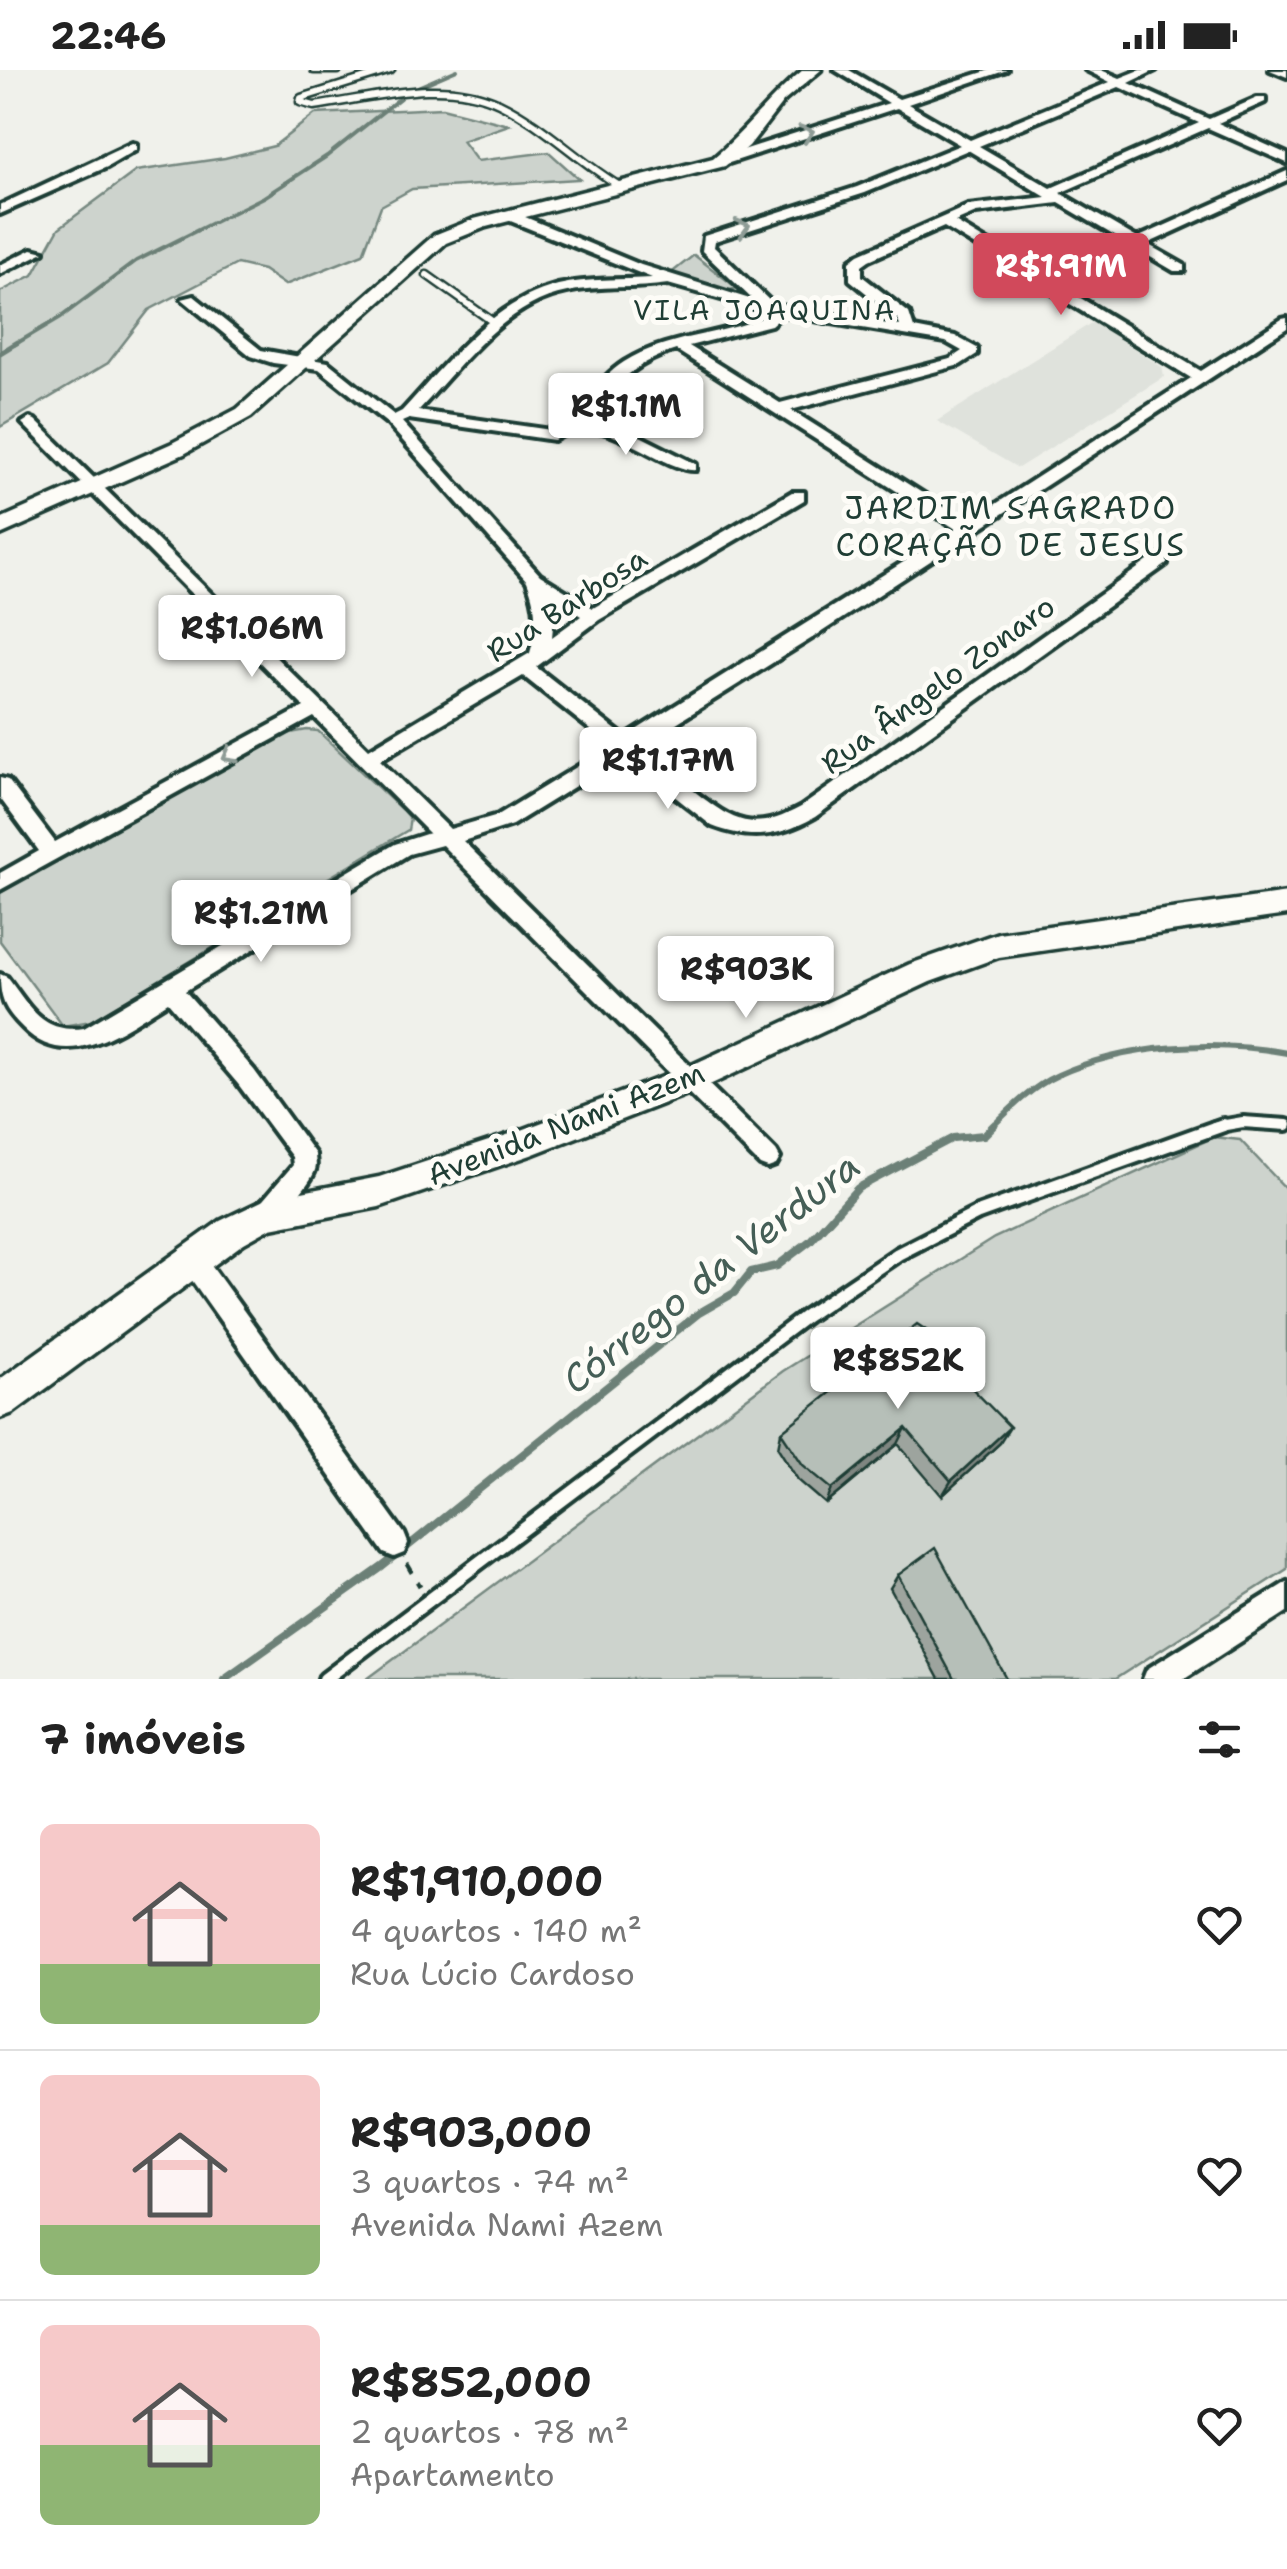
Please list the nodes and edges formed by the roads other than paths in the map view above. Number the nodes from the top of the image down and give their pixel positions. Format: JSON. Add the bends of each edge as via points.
{"nodes":[{"id":1,"x":314,"y":70,"type":"edge"},
{"id":2,"x":338,"y":70,"type":"edge"},
{"id":3,"x":391,"y":70,"type":"edge"},
{"id":4,"x":813,"y":70,"type":"edge"},
{"id":5,"x":840,"y":70,"type":"edge"},
{"id":6,"x":1001,"y":70,"type":"edge"},
{"id":7,"x":1092,"y":70,"type":"edge"},
{"id":8,"x":1150,"y":70,"type":"edge"},
{"id":9,"x":1276,"y":70,"type":"edge"},
{"id":10,"x":1287,"y":74,"type":"edge"},
{"id":11,"x":1122,"y":84,"type":"junction"},
{"id":12,"x":1261,"y":100,"type":"dead end"},
{"id":13,"x":895,"y":104,"type":"junction"},
{"id":14,"x":1208,"y":124,"type":"junction"},
{"id":15,"x":132,"y":146,"type":"dead end"},
{"id":16,"x":966,"y":146,"type":"junction"},
{"id":17,"x":1287,"y":159,"type":"edge"},
{"id":18,"x":719,"y":162,"type":"junction"},
{"id":19,"x":1287,"y":176,"type":"edge"},
{"id":20,"x":621,"y":187,"type":"junction"},
{"id":21,"x":1054,"y":197,"type":"junction"},
{"id":22,"x":0,"y":210,"type":"edge"},
{"id":23,"x":508,"y":215,"type":"junction"},
{"id":24,"x":944,"y":221,"type":"junction"},
{"id":25,"x":1136,"y":243,"type":"junction"},
{"id":26,"x":36,"y":252,"type":"dead end"},
{"id":27,"x":1179,"y":268,"type":"dead end"},
{"id":28,"x":0,"y":270,"type":"edge"},
{"id":29,"x":427,"y":275,"type":"dead end"},
{"id":30,"x":668,"y":280,"type":"junction"},
{"id":31,"x":189,"y":299,"type":"dead end"},
{"id":32,"x":770,"y":308,"type":"junction"},
{"id":33,"x":1287,"y":322,"type":"edge"},
{"id":34,"x":496,"y":324,"type":"junction"},
{"id":35,"x":908,"y":331,"type":"junction"},
{"id":36,"x":680,"y":346,"type":"junction"},
{"id":37,"x":306,"y":361,"type":"junction"},
{"id":38,"x":1200,"y":377,"type":"junction"},
{"id":39,"x":776,"y":408,"type":"junction"},
{"id":40,"x":400,"y":417,"type":"junction"},
{"id":41,"x":30,"y":424,"type":"dead end"},
{"id":42,"x":570,"y":424,"type":"junction"},
{"id":43,"x":690,"y":468,"type":"dead end"},
{"id":44,"x":94,"y":487,"type":"junction"},
{"id":45,"x":798,"y":496,"type":"dead end"},
{"id":46,"x":0,"y":528,"type":"edge"},
{"id":47,"x":966,"y":528,"type":"junction"},
{"id":48,"x":1161,"y":560,"type":"dead end"},
{"id":49,"x":534,"y":579,"type":"junction"},
{"id":50,"x":593,"y":616,"type":"junction"},
{"id":51,"x":532,"y":660,"type":"junction"},
{"id":52,"x":314,"y":709,"type":"junction"},
{"id":53,"x":628,"y":746,"type":"junction"},
{"id":54,"x":367,"y":759,"type":"junction"},
{"id":55,"x":2,"y":785,"type":"edge"},
{"id":56,"x":445,"y":838,"type":"junction"},
{"id":57,"x":52,"y":853,"type":"junction"},
{"id":58,"x":0,"y":882,"type":"edge"},
{"id":59,"x":1287,"y":904,"type":"edge"},
{"id":60,"x":0,"y":983,"type":"edge"},
{"id":61,"x":172,"y":990,"type":"junction"},
{"id":62,"x":692,"y":1079,"type":"junction"},
{"id":63,"x":1287,"y":1125,"type":"edge"},
{"id":64,"x":768,"y":1158,"type":"dead end"},
{"id":65,"x":266,"y":1214,"type":"junction"},
{"id":66,"x":193,"y":1261,"type":"junction"},
{"id":67,"x":0,"y":1400,"type":"edge"},
{"id":68,"x":394,"y":1543,"type":"dead end"},
{"id":69,"x":1287,"y":1596,"type":"edge"},
{"id":70,"x":325,"y":1679,"type":"edge"},
{"id":71,"x":1157,"y":1679,"type":"edge"}],
"edges":[{"from":1,"to":2,"type":"lane"},
{"from":3,"to":20,"type":"lane","via":[[300,102],[314,106],[448,91],[486,97]]},
{"from":4,"to":18,"type":"street"},
{"from":5,"to":13,"type":"street"},
{"from":6,"to":13,"type":"street"},
{"from":7,"to":11,"type":"street"},
{"from":8,"to":11,"type":"street"},
{"from":9,"to":10,"type":"street"},
{"from":11,"to":14,"type":"street"},
{"from":11,"to":16,"type":"street"},
{"from":12,"to":14,"type":"street"},
{"from":13,"to":16,"type":"street"},
{"from":18,"to":13,"type":"street","one_way":true},
{"from":14,"to":17,"type":"street"},
{"from":14,"to":21,"type":"street"},
{"from":15,"to":22,"type":"street"},
{"from":16,"to":21,"type":"street"},
{"from":32,"to":16,"type":"street","one_way":true,"via":[[707,248],[709,239],[809,209]]},
{"from":18,"to":20,"type":"street"},
{"from":19,"to":25,"type":"street"},
{"from":20,"to":23,"type":"street"},
{"from":21,"to":24,"type":"street","via":[[988,205]]},
{"from":21,"to":25,"type":"street"},
{"from":23,"to":30,"type":"street"},
{"from":23,"to":37,"type":"street","via":[[426,249]]},
{"from":24,"to":35,"type":"street","via":[[864,257],[853,272],[904,316]]},
{"from":24,"to":38,"type":"street"},
{"from":25,"to":27,"type":"street"},
{"from":26,"to":28,"type":"street"},
{"from":29,"to":34,"type":"lane"},
{"from":30,"to":32,"type":"street"},
{"from":30,"to":34,"type":"street","via":[[546,292]]},
{"from":31,"to":37,"type":"street","via":[[256,353]]},
{"from":32,"to":35,"type":"street"},
{"from":32,"to":36,"type":"street","via":[[766,322]]},
{"from":33,"to":38,"type":"street"},
{"from":34,"to":40,"type":"street"},
{"from":35,"to":39,"type":"street","via":[[960,342],[972,351],[955,362]]},
{"from":36,"to":39,"type":"street"},
{"from":36,"to":42,"type":"street","via":[[626,367]]},
{"from":37,"to":40,"type":"street","via":[[323,365]]},
{"from":37,"to":44,"type":"street","via":[[244,413]]},
{"from":38,"to":47,"type":"street"},
{"from":39,"to":47,"type":"street"},
{"from":40,"to":42,"type":"street","via":[[554,435]]},
{"from":40,"to":49,"type":"street"},
{"from":41,"to":44,"type":"street"},
{"from":42,"to":43,"type":"street","via":[[643,440]]},
{"from":44,"to":46,"type":"street"},
{"from":44,"to":52,"type":"street"},
{"from":45,"to":50,"type":"street","name":"Rua Barbosa"},
{"from":47,"to":53,"type":"street"},
{"from":48,"to":53,"type":"street","name":"Rua Ângelo Zonaro","via":[[808,812],[767,832],[739,830],[700,808]]},
{"from":49,"to":50,"type":"street"},
{"from":49,"to":51,"type":"street","via":[[547,628]]},
{"from":50,"to":51,"type":"street","name":"Rua Barbosa"},
{"from":51,"to":53,"type":"street"},
{"from":51,"to":54,"type":"street","name":"Rua Barbosa"},
{"from":52,"to":54,"type":"street"},
{"from":52,"to":57,"type":"street","one_way":true},
{"from":53,"to":56,"type":"street","via":[[486,831]]},
{"from":54,"to":56,"type":"street"},
{"from":55,"to":57,"type":"street"},
{"from":56,"to":61,"type":"street","via":[[402,850]]},
{"from":56,"to":62,"type":"street"},
{"from":57,"to":58,"type":"street"},
{"from":59,"to":62,"type":"street","name":"Avenida Nami Azem","via":[[998,946],[920,974]]},
{"from":60,"to":61,"type":"street","via":[[40,1032],[66,1042],[104,1030]]},
{"from":61,"to":65,"type":"street","via":[[303,1154],[305,1167]]},
{"from":62,"to":64,"type":"street"},
{"from":62,"to":65,"type":"street","name":"Avenida Nami Azem","via":[[379,1192]]},
{"from":63,"to":70,"type":"lane","via":[[1258,1119],[1200,1128],[908,1248]]},
{"from":65,"to":66,"type":"street","name":"Avenida Nami Azem"},
{"from":66,"to":67,"type":"street","name":"Avenida Nami Azem"},
{"from":66,"to":68,"type":"street"},
{"from":69,"to":71,"type":"street"}]}
